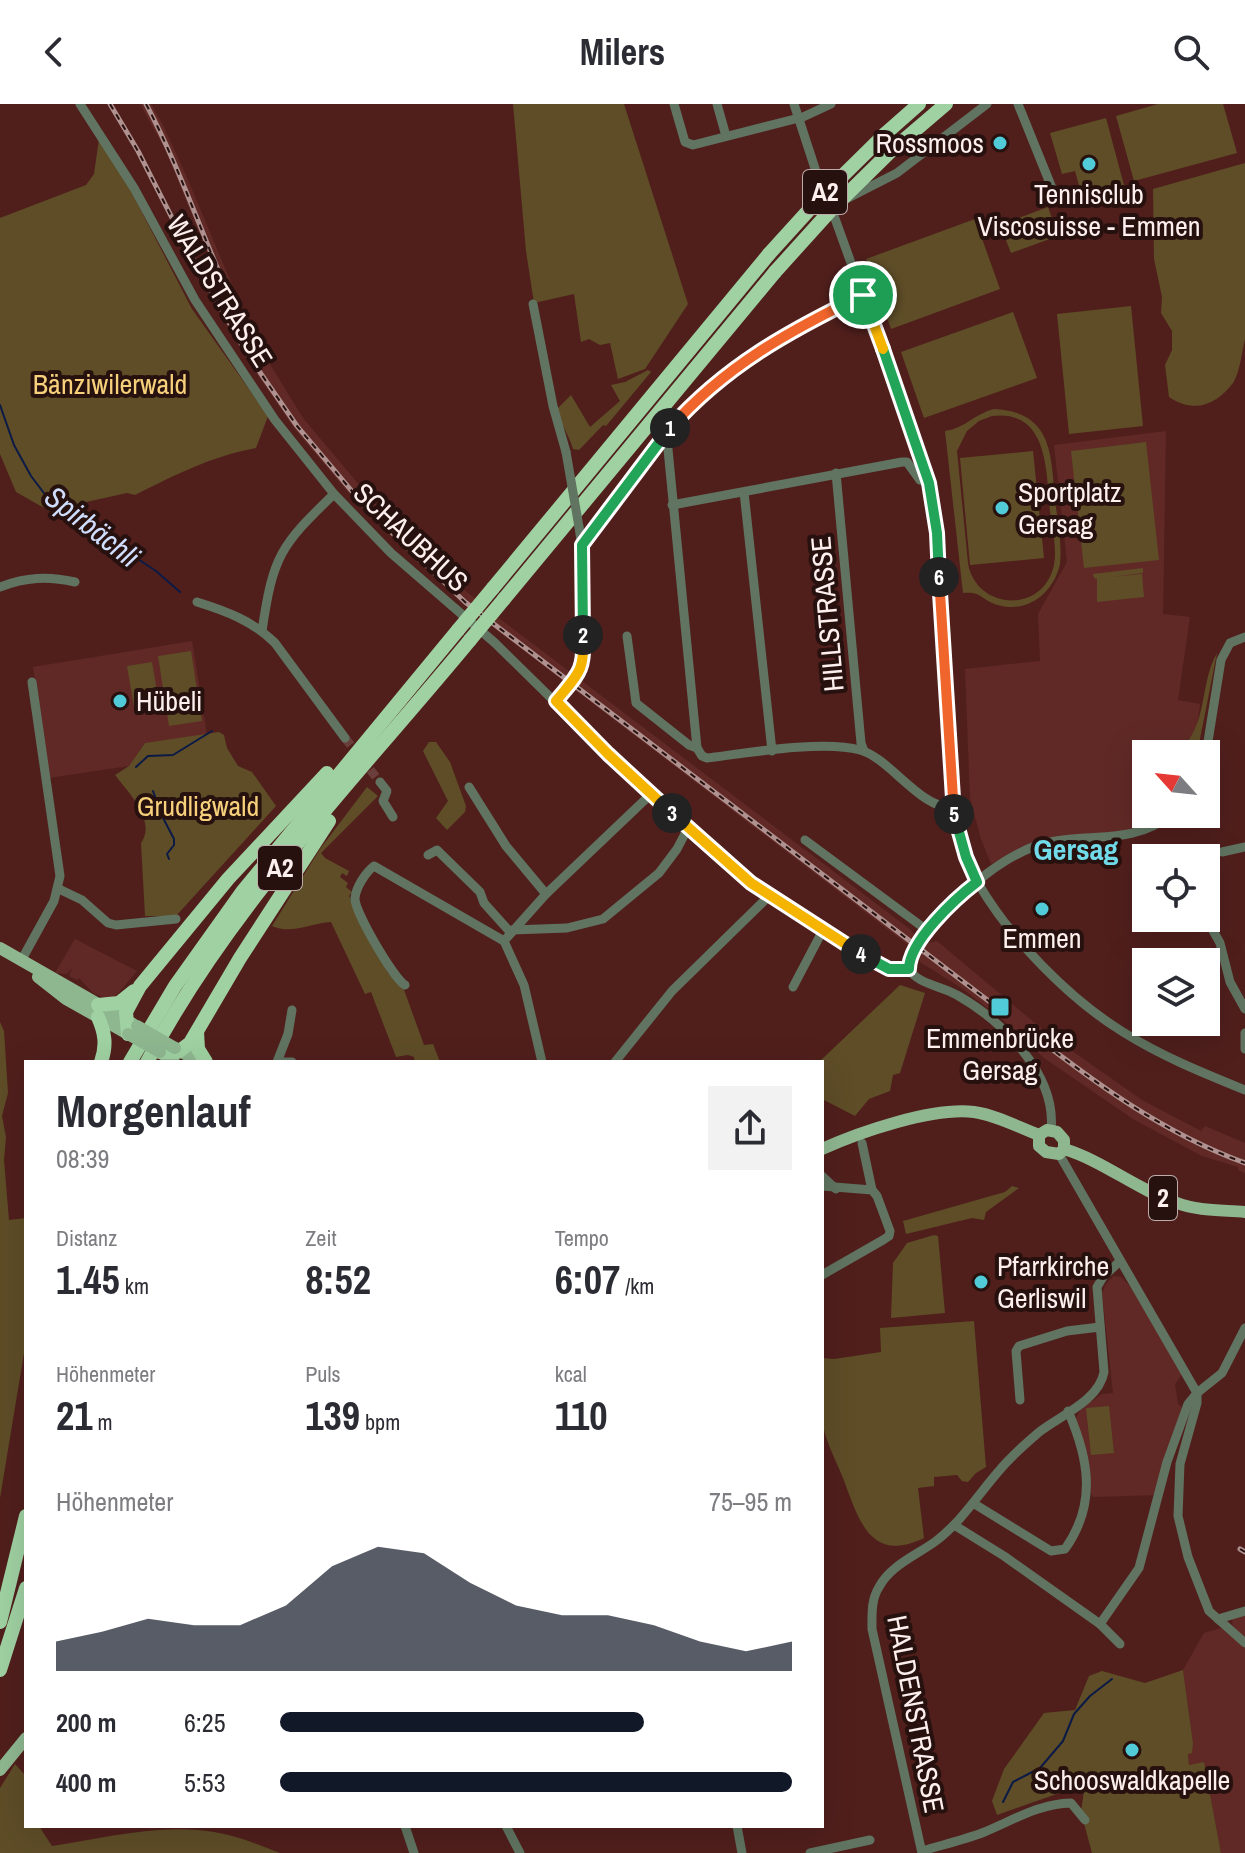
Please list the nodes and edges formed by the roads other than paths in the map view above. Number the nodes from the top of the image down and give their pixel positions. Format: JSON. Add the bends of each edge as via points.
{"nodes":[{"id":1,"x":80,"y":104,"type":"edge"},
{"id":2,"x":674,"y":104,"type":"edge"},
{"id":3,"x":717,"y":104,"type":"edge"},
{"id":4,"x":794,"y":104,"type":"edge"},
{"id":5,"x":831,"y":104,"type":"edge"},
{"id":6,"x":919,"y":104,"type":"edge"},
{"id":7,"x":946,"y":104,"type":"edge"},
{"id":8,"x":987,"y":104,"type":"edge"},
{"id":9,"x":1018,"y":104,"type":"edge"},
{"id":10,"x":798,"y":116,"type":"junction"},
{"id":11,"x":726,"y":136,"type":"junction"},
{"id":12,"x":824,"y":196,"type":"junction"},
{"id":13,"x":1056,"y":198,"type":"dead end"},
{"id":14,"x":837,"y":201,"type":"junction"},
{"id":15,"x":833,"y":213,"type":"junction"},
{"id":16,"x":863,"y":295,"type":"junction"},
{"id":17,"x":533,"y":304,"type":"dead end"},
{"id":18,"x":664,"y":435,"type":"junction"},
{"id":19,"x":836,"y":473,"type":"junction"},
{"id":20,"x":929,"y":483,"type":"junction"},
{"id":21,"x":744,"y":492,"type":"junction"},
{"id":22,"x":334,"y":494,"type":"junction"},
{"id":23,"x":672,"y":505,"type":"junction"},
{"id":24,"x":582,"y":545,"type":"junction"},
{"id":25,"x":75,"y":582,"type":"dead end"},
{"id":26,"x":0,"y":587,"type":"edge"},
{"id":27,"x":498,"y":594,"type":"junction"},
{"id":28,"x":197,"y":602,"type":"dead end"},
{"id":29,"x":262,"y":631,"type":"junction"},
{"id":30,"x":627,"y":636,"type":"dead end"},
{"id":31,"x":1245,"y":637,"type":"edge"},
{"id":32,"x":32,"y":682,"type":"dead end"},
{"id":33,"x":431,"y":687,"type":"junction"},
{"id":34,"x":558,"y":698,"type":"junction"},
{"id":35,"x":345,"y":738,"type":"tunnel mouth"},
{"id":36,"x":1208,"y":740,"type":"edge"},
{"id":37,"x":361,"y":746,"type":"junction"},
{"id":38,"x":697,"y":748,"type":"junction"},
{"id":39,"x":772,"y":751,"type":"junction"},
{"id":40,"x":864,"y":751,"type":"junction"},
{"id":41,"x":380,"y":782,"type":"tunnel mouth"},
{"id":42,"x":469,"y":787,"type":"dead end"},
{"id":43,"x":651,"y":794,"type":"junction"},
{"id":44,"x":953,"y":807,"type":"junction"},
{"id":45,"x":393,"y":817,"type":"dead end"},
{"id":46,"x":688,"y":828,"type":"junction"},
{"id":47,"x":1148,"y":828,"type":"edge"},
{"id":48,"x":805,"y":840,"type":"dead end"},
{"id":49,"x":1245,"y":847,"type":"edge"},
{"id":50,"x":1222,"y":852,"type":"dead end"},
{"id":51,"x":428,"y":855,"type":"dead end"},
{"id":52,"x":977,"y":882,"type":"junction"},
{"id":53,"x":59,"y":889,"type":"junction"},
{"id":54,"x":546,"y":894,"type":"junction"},
{"id":55,"x":769,"y":896,"type":"junction"},
{"id":56,"x":176,"y":919,"type":"dead end"},
{"id":57,"x":823,"y":930,"type":"junction"},
{"id":58,"x":928,"y":931,"type":"junction"},
{"id":59,"x":1214,"y":932,"type":"edge"},
{"id":60,"x":509,"y":934,"type":"junction"},
{"id":61,"x":0,"y":948,"type":"edge"},
{"id":62,"x":21,"y":961,"type":"junction"},
{"id":63,"x":909,"y":969,"type":"junction"},
{"id":64,"x":405,"y":985,"type":"dead end"},
{"id":65,"x":140,"y":986,"type":"junction"},
{"id":66,"x":793,"y":987,"type":"dead end"},
{"id":67,"x":1245,"y":1009,"type":"edge"},
{"id":68,"x":292,"y":1010,"type":"dead end"},
{"id":69,"x":98,"y":1011,"type":"junction"},
{"id":70,"x":129,"y":1027,"type":"junction"},
{"id":71,"x":197,"y":1032,"type":"junction"},
{"id":72,"x":1245,"y":1033,"type":"edge"},
{"id":73,"x":1245,"y":1049,"type":"edge"},
{"id":74,"x":172,"y":1054,"type":"edge"},
{"id":75,"x":104,"y":1055,"type":"edge"},
{"id":76,"x":131,"y":1060,"type":"edge"},
{"id":77,"x":148,"y":1060,"type":"edge"},
{"id":78,"x":192,"y":1060,"type":"edge"},
{"id":79,"x":205,"y":1060,"type":"edge"},
{"id":80,"x":281,"y":1060,"type":"edge"},
{"id":81,"x":542,"y":1060,"type":"edge"},
{"id":82,"x":617,"y":1060,"type":"edge"},
{"id":83,"x":1245,"y":1090,"type":"edge"},
{"id":84,"x":886,"y":1125,"type":"junction"},
{"id":85,"x":1045,"y":1132,"type":"junction"},
{"id":86,"x":824,"y":1138,"type":"edge"},
{"id":87,"x":862,"y":1143,"type":"dead end"},
{"id":88,"x":824,"y":1148,"type":"edge"},
{"id":89,"x":1061,"y":1151,"type":"junction"},
{"id":90,"x":1089,"y":1158,"type":"junction"},
{"id":91,"x":1072,"y":1174,"type":"junction"},
{"id":92,"x":824,"y":1178,"type":"edge"},
{"id":93,"x":824,"y":1186,"type":"edge"},
{"id":94,"x":836,"y":1189,"type":"junction"},
{"id":95,"x":872,"y":1190,"type":"junction"},
{"id":96,"x":1245,"y":1212,"type":"edge"},
{"id":97,"x":1119,"y":1262,"type":"junction"},
{"id":98,"x":824,"y":1274,"type":"edge"},
{"id":99,"x":1100,"y":1327,"type":"junction"},
{"id":100,"x":1245,"y":1328,"type":"edge"},
{"id":101,"x":1197,"y":1393,"type":"junction"},
{"id":102,"x":1020,"y":1400,"type":"dead end"},
{"id":103,"x":1068,"y":1411,"type":"junction"},
{"id":104,"x":973,"y":1503,"type":"junction"},
{"id":105,"x":24,"y":1524,"type":"edge"},
{"id":106,"x":954,"y":1525,"type":"junction"},
{"id":107,"x":24,"y":1594,"type":"edge"},
{"id":108,"x":1245,"y":1611,"type":"edge"},
{"id":109,"x":1218,"y":1619,"type":"junction"},
{"id":110,"x":0,"y":1622,"type":"edge"},
{"id":111,"x":1100,"y":1624,"type":"junction"},
{"id":112,"x":1245,"y":1643,"type":"edge"},
{"id":113,"x":1120,"y":1644,"type":"dead end"},
{"id":114,"x":0,"y":1670,"type":"edge"},
{"id":115,"x":24,"y":1740,"type":"edge"},
{"id":116,"x":0,"y":1770,"type":"edge"},
{"id":117,"x":1085,"y":1820,"type":"dead end"},
{"id":118,"x":406,"y":1828,"type":"edge"},
{"id":119,"x":507,"y":1828,"type":"edge"},
{"id":120,"x":737,"y":1828,"type":"edge"},
{"id":121,"x":870,"y":1840,"type":"dead end"},
{"id":122,"x":922,"y":1852,"type":"edge"},
{"id":123,"x":414,"y":1853,"type":"edge"},
{"id":124,"x":520,"y":1853,"type":"edge"},
{"id":125,"x":742,"y":1853,"type":"edge"},
{"id":126,"x":810,"y":1853,"type":"edge"}],
"edges":[{"from":1,"to":22,"type":"street","name":"WALDSTRASSE","via":[[134,188],[195,300],[275,420]]},
{"from":2,"to":11,"type":"street","via":[[689,145]]},
{"from":3,"to":11,"type":"street"},
{"from":4,"to":10,"type":"street"},
{"from":5,"to":10,"type":"street"},
{"from":6,"to":27,"type":"highway","number":"A2","bridge":true,"via":[[769,254]]},
{"from":7,"to":27,"type":"highway","number":"A2","bridge":true,"via":[[831,210]]},
{"from":8,"to":14,"type":"street","via":[[897,173]]},
{"from":9,"to":13,"type":"street"},
{"from":10,"to":11,"type":"street"},
{"from":10,"to":12,"type":"street"},
{"from":12,"to":14,"type":"street"},
{"from":12,"to":15,"type":"street","via":[[820,210]]},
{"from":14,"to":15,"type":"street"},
{"from":15,"to":16,"type":"street"},
{"from":16,"to":18,"type":"street","via":[[747,358],[692,403]]},
{"from":16,"to":20,"type":"street"},
{"from":17,"to":24,"type":"street","bridge":true},
{"from":18,"to":23,"type":"street"},
{"from":18,"to":24,"type":"street"},
{"from":19,"to":20,"type":"street","via":[[907,462],[920,480]]},
{"from":19,"to":21,"type":"street"},
{"from":19,"to":40,"type":"street","name":"HILLSTRASSE"},
{"from":20,"to":44,"type":"street","via":[[937,533]]},
{"from":21,"to":23,"type":"street"},
{"from":21,"to":39,"type":"street"},
{"from":22,"to":29,"type":"street","name":"SCHAUBHUS","via":[[287,543],[277,561]]},
{"from":22,"to":34,"type":"street","name":"SCHAUBHUS","via":[[391,553]]},
{"from":23,"to":38,"type":"street"},
{"from":24,"to":34,"type":"street","bridge":true,"via":[[584,654],[581,670]]},
{"from":25,"to":26,"type":"street","via":[[29,578]]},
{"from":27,"to":33,"type":"highway","number":"A2","bridge":true,"via":[[470,640]]},
{"from":27,"to":37,"type":"highway","number":"A2","bridge":true,"via":[[458,630]]},
{"from":28,"to":29,"type":"street"},
{"from":29,"to":35,"type":"street"},
{"from":30,"to":38,"type":"street","via":[[636,703]]},
{"from":31,"to":36,"type":"street","via":[[1230,643],[1221,660]]},
{"from":32,"to":53,"type":"street"},
{"from":33,"to":71,"type":"highway","via":[[319,835]]},
{"from":33,"to":77,"type":"highway","number":"A2","via":[[236,923]]},
{"from":34,"to":43,"type":"street","name":"SCHAUBHUS"},
{"from":37,"to":65,"type":"highway","via":[[346,750],[241,863]]},
{"from":37,"to":76,"type":"highway","number":"A2","via":[[207,939]]},
{"from":38,"to":39,"type":"street","via":[[707,758]]},
{"from":39,"to":40,"type":"street","via":[[831,746]]},
{"from":40,"to":44,"type":"street","via":[[937,805]]},
{"from":41,"to":45,"type":"street"},
{"from":42,"to":54,"type":"street","via":[[506,846]]},
{"from":43,"to":46,"type":"street","name":"SCHAUBHUS"},
{"from":43,"to":54,"type":"street"},
{"from":44,"to":52,"type":"street"},
{"from":46,"to":55,"type":"street","name":"SCHAUBHUS"},
{"from":46,"to":60,"type":"street","via":[[659,873],[603,919]]},
{"from":47,"to":52,"type":"street","via":[[1110,838],[1047,842]]},
{"from":48,"to":58,"type":"street"},
{"from":49,"to":50,"type":"street"},
{"from":51,"to":60,"type":"street","via":[[437,850],[480,892]]},
{"from":52,"to":58,"type":"street"},
{"from":52,"to":83,"type":"street","via":[[1020,941],[1097,1014],[1168,1056]]},
{"from":53,"to":56,"type":"street","via":[[82,900],[108,923]]},
{"from":53,"to":62,"type":"street"},
{"from":54,"to":60,"type":"street"},
{"from":55,"to":57,"type":"street","name":"SCHAUBHUS"},
{"from":55,"to":82,"type":"street","via":[[672,991]]},
{"from":57,"to":63,"type":"street","name":"SCHAUBHUS","via":[[889,969]]},
{"from":57,"to":66,"type":"street"},
{"from":58,"to":63,"type":"street","via":[[913,951]]},
{"from":59,"to":67,"type":"street"},
{"from":60,"to":64,"type":"street","via":[[374,866],[357,890],[356,904],[393,975]]},
{"from":60,"to":81,"type":"street"},
{"from":61,"to":62,"type":"main road"},
{"from":62,"to":69,"type":"main road","via":[[58,993]]},
{"from":63,"to":85,"type":"street","name":"SCHAUBHUS","via":[[918,979],[957,995],[1009,1034],[1048,1100]]},
{"from":65,"to":69,"type":"highway","via":[[122,1002]]},
{"from":65,"to":70,"type":"highway","via":[[127,1008]]},
{"from":68,"to":80,"type":"street"},
{"from":69,"to":70,"type":"main road"},
{"from":69,"to":75,"type":"highway","via":[[105,1031]]},
{"from":70,"to":74,"type":"main road","bridge":true},
{"from":70,"to":75,"type":"highway"},
{"from":71,"to":74,"type":"highway"},
{"from":71,"to":79,"type":"highway"},
{"from":72,"to":73,"type":"street"},
{"from":74,"to":78,"type":"main road"},
{"from":84,"to":85,"type":"main road","via":[[972,1112]]},
{"from":84,"to":86,"type":"main road"},
{"from":84,"to":88,"type":"main road"},
{"from":85,"to":89,"type":"main road","via":[[1062,1137]]},
{"from":85,"to":89,"type":"main road","via":[[1040,1148]]},
{"from":87,"to":95,"type":"street"},
{"from":89,"to":90,"type":"main road","number":"2"},
{"from":89,"to":91,"type":"street"},
{"from":90,"to":91,"type":"street"},
{"from":90,"to":96,"type":"main road","number":"2","via":[[1175,1203]]},
{"from":91,"to":97,"type":"street"},
{"from":92,"to":94,"type":"street"},
{"from":93,"to":94,"type":"street"},
{"from":94,"to":95,"type":"street"},
{"from":95,"to":98,"type":"street","via":[[889,1236]]},
{"from":97,"to":99,"type":"street","name":"HALDENSTRASSE","via":[[1097,1287]]},
{"from":97,"to":101,"type":"street"},
{"from":99,"to":102,"type":"street","via":[[1019,1346]]},
{"from":99,"to":103,"type":"street","name":"HALDENSTRASSE","via":[[1102,1383]]},
{"from":100,"to":101,"type":"street","via":[[1222,1373]]},
{"from":101,"to":109,"type":"street","via":[[1180,1464],[1178,1516],[1193,1570],[1209,1611]]},
{"from":101,"to":111,"type":"street","via":[[1167,1462],[1139,1568]]},
{"from":103,"to":104,"type":"street","name":"HALDENSTRASSE","via":[[1018,1450]]},
{"from":103,"to":104,"type":"street","via":[[1088,1496],[1065,1549],[1051,1551]]},
{"from":104,"to":106,"type":"street","name":"HALDENSTRASSE"},
{"from":105,"to":110,"type":"highway"},
{"from":106,"to":111,"type":"street"},
{"from":106,"to":122,"type":"street","name":"HALDENSTRASSE","via":[[888,1575],[872,1606],[872,1629]]},
{"from":107,"to":114,"type":"highway"},
{"from":108,"to":109,"type":"street"},
{"from":109,"to":112,"type":"street"},
{"from":111,"to":113,"type":"street"},
{"from":115,"to":116,"type":"main road"},
{"from":117,"to":122,"type":"street","via":[[1071,1803],[1060,1803]]},
{"from":118,"to":123,"type":"street"},
{"from":119,"to":124,"type":"street"},
{"from":120,"to":125,"type":"street"},
{"from":121,"to":126,"type":"street"}]}
